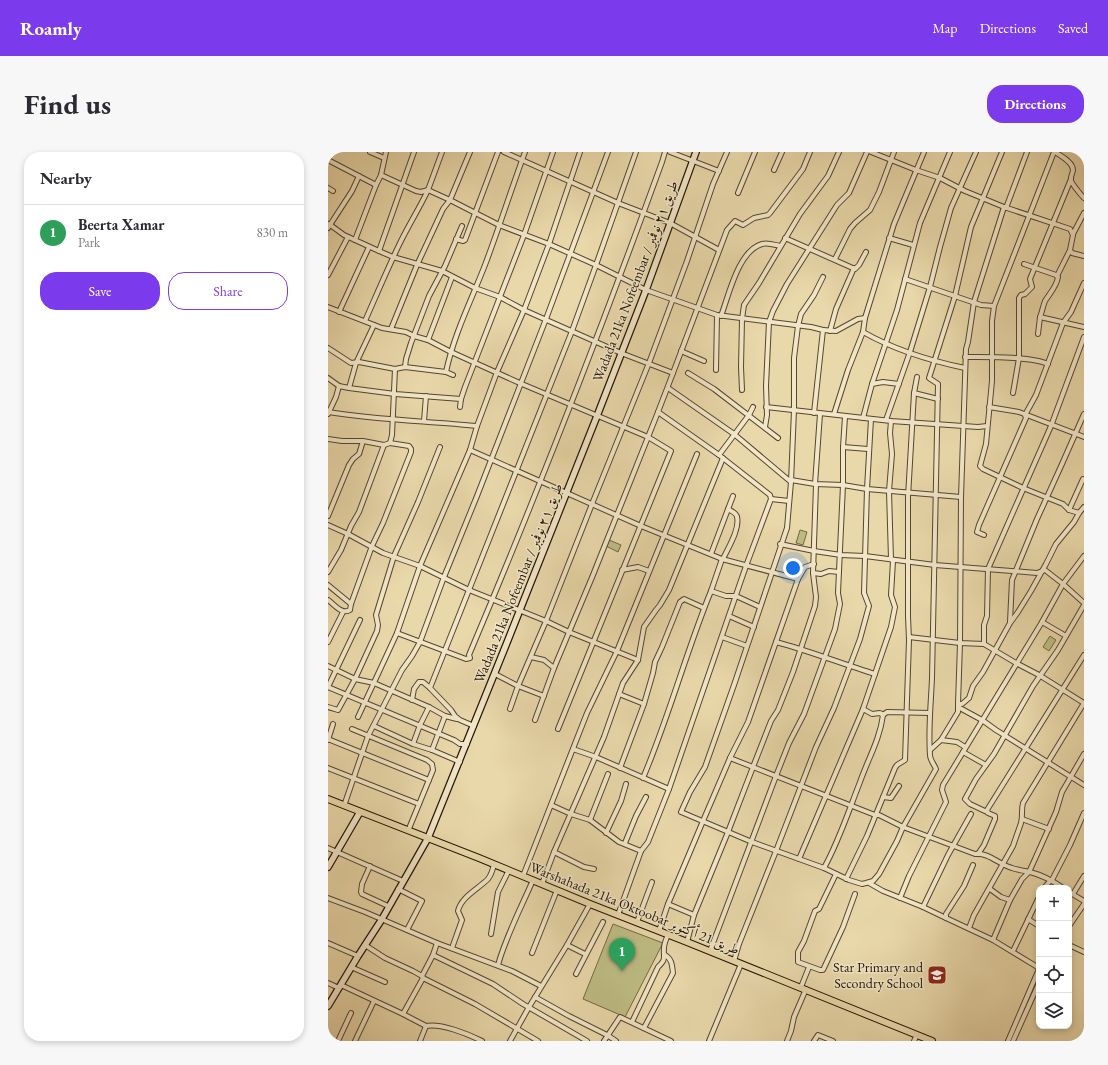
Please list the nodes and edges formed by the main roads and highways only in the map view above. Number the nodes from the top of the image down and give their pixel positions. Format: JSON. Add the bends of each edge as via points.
{"nodes":[{"id":1,"x":328,"y":799,"type":"edge"},
{"id":2,"x":916,"y":1038,"type":"edge"},
{"id":3,"x":932,"y":1041,"type":"edge"}],
"edges":[{"from":1,"to":2,"type":"main road","name":"Warshahada 21ka Oktoobar طريق 21 أكتوبر","via":[[804,988]]},
{"from":2,"to":3,"type":"main road","name":"Warshahada 21ka Oktoobar طريق 21 أكتوبر"}]}
